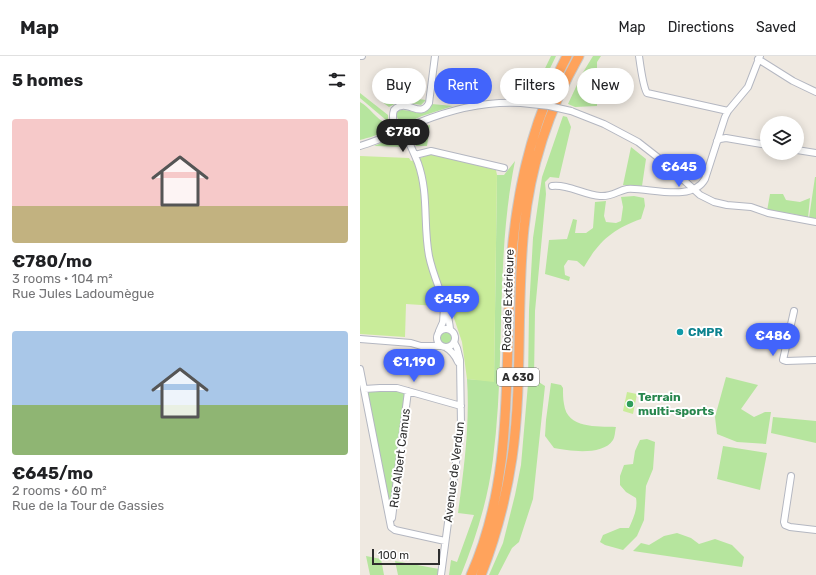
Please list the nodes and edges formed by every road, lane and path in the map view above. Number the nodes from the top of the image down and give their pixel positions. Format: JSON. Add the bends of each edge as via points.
{"nodes":[{"id":1,"x":435,"y":56,"type":"edge"},
{"id":2,"x":567,"y":56,"type":"edge"},
{"id":3,"x":579,"y":56,"type":"edge"},
{"id":4,"x":585,"y":56,"type":"edge"},
{"id":5,"x":639,"y":56,"type":"edge"},
{"id":6,"x":758,"y":57,"type":"edge"},
{"id":7,"x":562,"y":61,"type":"edge"},
{"id":8,"x":569,"y":73,"type":"edge"},
{"id":9,"x":569,"y":85,"type":"edge"},
{"id":10,"x":816,"y":92,"type":"edge"},
{"id":11,"x":555,"y":104,"type":"edge"},
{"id":12,"x":728,"y":111,"type":"junction"},
{"id":13,"x":400,"y":130,"type":"junction"},
{"id":14,"x":717,"y":141,"type":"junction"},
{"id":15,"x":760,"y":144,"type":"edge"},
{"id":16,"x":360,"y":146,"type":"edge"},
{"id":17,"x":804,"y":151,"type":"edge"},
{"id":18,"x":816,"y":152,"type":"edge"},
{"id":19,"x":415,"y":155,"type":"junction"},
{"id":20,"x":504,"y":168,"type":"dead end"},
{"id":21,"x":552,"y":186,"type":"dead end"},
{"id":22,"x":693,"y":188,"type":"junction"},
{"id":23,"x":816,"y":222,"type":"edge"},
{"id":24,"x":444,"y":304,"type":"junction"},
{"id":25,"x":794,"y":311,"type":"dead end"},
{"id":26,"x":450,"y":329,"type":"junction"},
{"id":27,"x":438,"y":334,"type":"junction"},
{"id":28,"x":360,"y":340,"type":"edge"},
{"id":29,"x":454,"y":342,"type":"junction"},
{"id":30,"x":414,"y":344,"type":"junction"},
{"id":31,"x":443,"y":346,"type":"junction"},
{"id":32,"x":816,"y":360,"type":"edge"},
{"id":33,"x":459,"y":368,"type":"junction"},
{"id":34,"x":360,"y":369,"type":"edge"},
{"id":35,"x":364,"y":389,"type":"junction"},
{"id":36,"x":408,"y":391,"type":"junction"},
{"id":37,"x":461,"y":406,"type":"junction"},
{"id":38,"x":791,"y":476,"type":"dead end"},
{"id":39,"x":391,"y":524,"type":"junction"},
{"id":40,"x":816,"y":530,"type":"edge"},
{"id":41,"x":446,"y":541,"type":"junction"},
{"id":42,"x":441,"y":575,"type":"edge"},
{"id":43,"x":471,"y":575,"type":"edge"},
{"id":44,"x":481,"y":575,"type":"edge"}],
"edges":[{"from":1,"to":13,"type":"street","via":[[429,103],[422,110],[403,105],[396,108],[393,121]]},
{"from":2,"to":7,"type":"highway","number":"A 630"},
{"from":3,"to":8,"type":"highway","name":"Rocade Extérieure","number":"A 630"},
{"from":4,"to":9,"type":"highway"},
{"from":5,"to":12,"type":"street","via":[[647,92]]},
{"from":6,"to":10,"type":"street","via":[[793,81]]},
{"from":6,"to":12,"type":"street","via":[[748,86]]},
{"from":7,"to":43,"type":"highway","number":"A 630","via":[[530,145],[516,210],[511,265],[507,400],[498,488]]},
{"from":11,"to":44,"type":"highway","name":"Rocade Extérieure","number":"A 630","via":[[534,166],[524,228],[517,409],[512,458],[504,505]]},
{"from":12,"to":14,"type":"street"},
{"from":13,"to":16,"type":"street"},
{"from":13,"to":19,"type":"street"},
{"from":13,"to":22,"type":"street","bridge":true,"via":[[437,115],[464,108],[521,103],[549,106],[571,111],[604,124],[638,142]]},
{"from":14,"to":15,"type":"street","via":[[726,138]]},
{"from":14,"to":22,"type":"street","via":[[706,179]]},
{"from":17,"to":18,"type":"street"},
{"from":19,"to":20,"type":"street","via":[[431,152]]},
{"from":19,"to":24,"type":"street","via":[[425,190],[429,255]]},
{"from":21,"to":22,"type":"street","via":[[603,196],[614,195],[628,189],[684,192]]},
{"from":22,"to":23,"type":"street","via":[[714,202],[751,207],[768,213]]},
{"from":24,"to":26,"type":"street"},
{"from":24,"to":27,"type":"street"},
{"from":25,"to":32,"type":"street","via":[[783,360]]},
{"from":26,"to":27,"type":"street","via":[[444,328]]},
{"from":26,"to":29,"type":"street","via":[[456,336]]},
{"from":27,"to":30,"type":"street","via":[[432,340]]},
{"from":27,"to":31,"type":"street","via":[[438,342]]},
{"from":28,"to":30,"type":"street"},
{"from":29,"to":31,"type":"street","via":[[450,346]]},
{"from":29,"to":33,"type":"street","name":"Avenue de Verdun","via":[[459,354]]},
{"from":30,"to":31,"type":"street"},
{"from":31,"to":33,"type":"street","name":"Avenue de Verdun","via":[[455,355]]},
{"from":33,"to":37,"type":"street","name":"Avenue de Verdun"},
{"from":34,"to":35,"type":"street"},
{"from":35,"to":36,"type":"street","via":[[397,388]]},
{"from":35,"to":39,"type":"street"},
{"from":36,"to":37,"type":"street"},
{"from":36,"to":39,"type":"street","name":"Rue Albert Camus"},
{"from":37,"to":41,"type":"street","name":"Avenue de Verdun"},
{"from":38,"to":40,"type":"street","via":[[784,522],[790,527]]},
{"from":39,"to":41,"type":"street","via":[[395,530]]},
{"from":41,"to":42,"type":"street","name":"Avenue de Verdun"}]}
